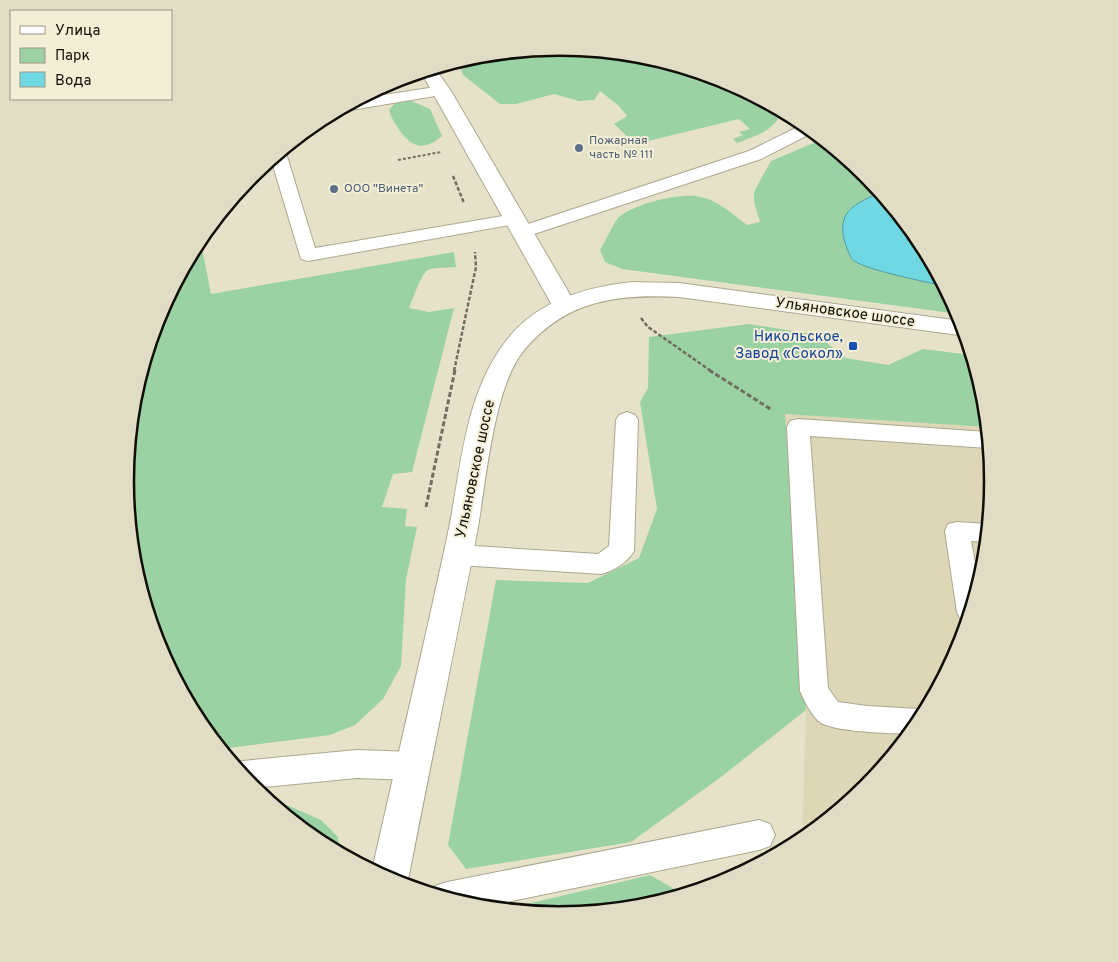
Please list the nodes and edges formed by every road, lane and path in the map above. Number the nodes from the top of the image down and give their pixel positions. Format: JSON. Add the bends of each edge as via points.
{"nodes":[{"id":1,"x":432,"y":76,"type":"edge"},
{"id":2,"x":442,"y":91,"type":"junction"},
{"id":3,"x":414,"y":96,"type":"junction"},
{"id":4,"x":365,"y":103,"type":"edge"},
{"id":5,"x":800,"y":132,"type":"edge"},
{"id":6,"x":473,"y":146,"type":"junction"},
{"id":7,"x":442,"y":152,"type":"junction"},
{"id":8,"x":398,"y":160,"type":"dead end"},
{"id":9,"x":280,"y":161,"type":"edge"},
{"id":10,"x":474,"y":226,"type":"junction"},
{"id":11,"x":518,"y":226,"type":"junction"},
{"id":12,"x":619,"y":290,"type":"junction"},
{"id":13,"x":564,"y":304,"type":"junction"},
{"id":14,"x":955,"y":328,"type":"edge"},
{"id":15,"x":627,"y":420,"type":"dead end"},
{"id":16,"x":798,"y":427,"type":"junction"},
{"id":17,"x":982,"y":440,"type":"edge"},
{"id":18,"x":426,"y":507,"type":"dead end"},
{"id":19,"x":980,"y":533,"type":"edge"},
{"id":20,"x":458,"y":555,"type":"junction"},
{"id":21,"x":967,"y":596,"type":"edge"},
{"id":22,"x":909,"y":721,"type":"edge"},
{"id":23,"x":413,"y":766,"type":"junction"},
{"id":24,"x":252,"y":774,"type":"edge"},
{"id":25,"x":758,"y":835,"type":"dead end"},
{"id":26,"x":391,"y":871,"type":"edge"},
{"id":27,"x":463,"y":895,"type":"edge"}],
"edges":[{"from":1,"to":2,"type":"main road"},
{"from":2,"to":3,"type":"lane"},
{"from":2,"to":6,"type":"main road"},
{"from":3,"to":4,"type":"lane"},
{"from":3,"to":7,"type":"path"},
{"from":5,"to":11,"type":"lane","via":[[755,155]]},
{"from":6,"to":7,"type":"path"},
{"from":6,"to":11,"type":"main road"},
{"from":7,"to":8,"type":"path"},
{"from":7,"to":10,"type":"path"},
{"from":9,"to":10,"type":"lane","via":[[308,255]]},
{"from":10,"to":11,"type":"lane"},
{"from":10,"to":18,"type":"path","via":[[476,267]]},
{"from":11,"to":13,"type":"main road"},
{"from":12,"to":13,"type":"main road","name":"Ульяновское шоссе"},
{"from":12,"to":14,"type":"main road","name":"Ульяновское шоссе","via":[[679,290]]},
{"from":12,"to":16,"type":"path","via":[[648,327]]},
{"from":13,"to":20,"type":"main road","name":"Ульяновское шоссе","via":[[528,330],[502,363],[484,420]]},
{"from":15,"to":20,"type":"lane","via":[[621,551],[602,564]]},
{"from":16,"to":17,"type":"lane"},
{"from":16,"to":22,"type":"lane","via":[[814,691],[830,713]]},
{"from":19,"to":21,"type":"lane","via":[[957,531]]},
{"from":20,"to":23,"type":"main road","name":"Ульяновское шоссе"},
{"from":23,"to":24,"type":"lane","via":[[357,764]]},
{"from":23,"to":26,"type":"main road","name":"Ульяновское шоссе"},
{"from":25,"to":27,"type":"lane"}]}
